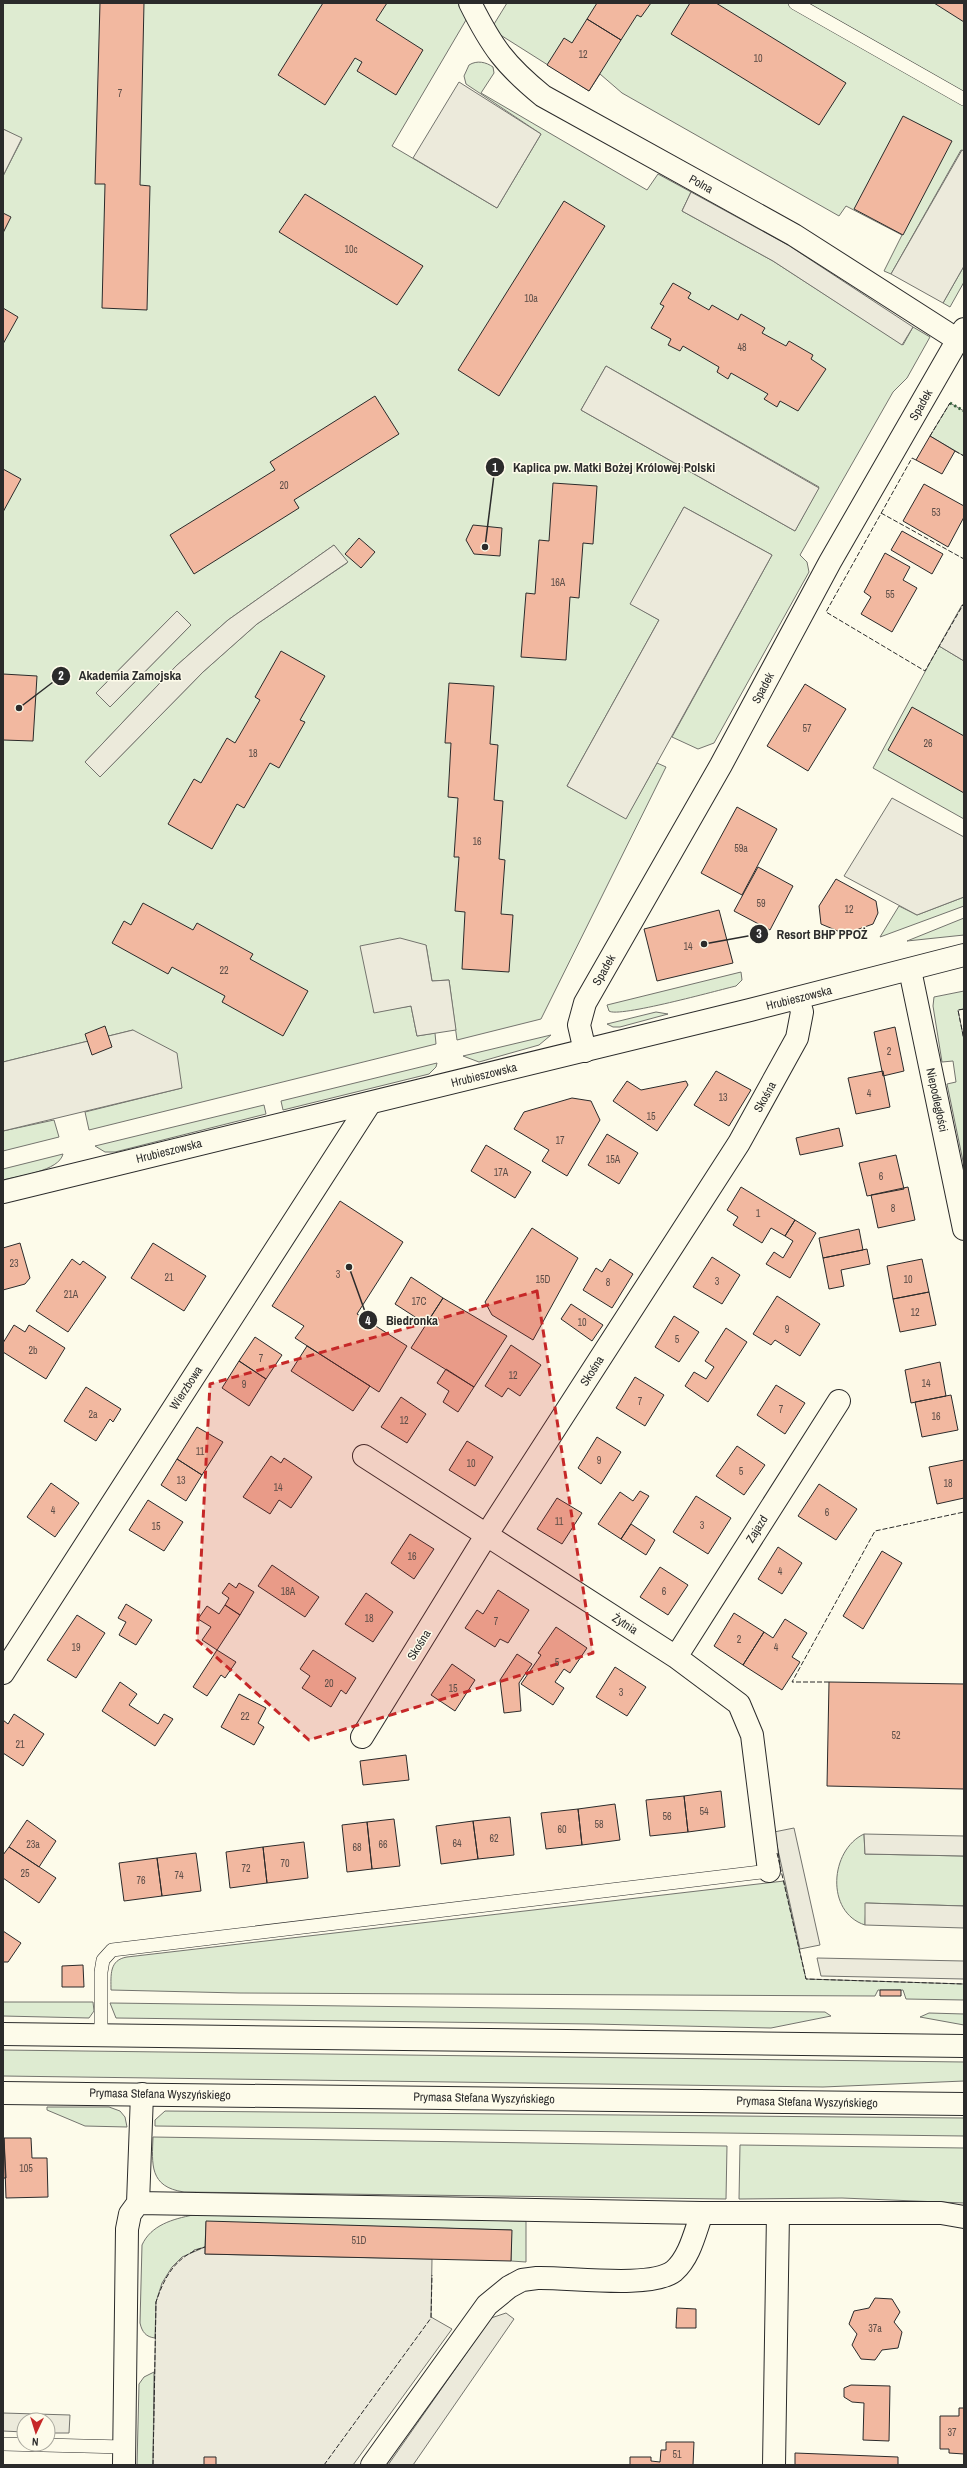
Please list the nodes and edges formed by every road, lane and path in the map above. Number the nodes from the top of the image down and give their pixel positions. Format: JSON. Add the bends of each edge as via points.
{"nodes":[{"id":1,"x":795,"y":3,"type":"edge"},
{"id":2,"x":473,"y":4,"type":"edge"},
{"id":3,"x":964,"y":99,"type":"edge"},
{"id":4,"x":961,"y":334,"type":"edge"},
{"id":5,"x":964,"y":955,"type":"edge"},
{"id":6,"x":910,"y":970,"type":"junction"},
{"id":7,"x":798,"y":998,"type":"junction"},
{"id":8,"x":584,"y":1050,"type":"junction"},
{"id":9,"x":370,"y":1103,"type":"junction"},
{"id":10,"x":3,"y":1192,"type":"edge"},
{"id":11,"x":964,"y":1229,"type":"edge"},
{"id":12,"x":839,"y":1400,"type":"dead end"},
{"id":13,"x":364,"y":1456,"type":"dead end"},
{"id":14,"x":487,"y":1534,"type":"junction"},
{"id":15,"x":676,"y":1657,"type":"junction"},
{"id":16,"x":3,"y":1673,"type":"edge"},
{"id":17,"x":362,"y":1737,"type":"dead end"},
{"id":18,"x":769,"y":1870,"type":"joint"},
{"id":19,"x":3,"y":2034,"type":"edge"},
{"id":20,"x":101,"y":2035,"type":"junction"},
{"id":21,"x":964,"y":2046,"type":"edge"},
{"id":22,"x":3,"y":2093,"type":"edge"},
{"id":23,"x":142,"y":2094,"type":"junction"},
{"id":24,"x":964,"y":2104,"type":"edge"},
{"id":25,"x":138,"y":2203,"type":"junction"},
{"id":26,"x":702,"y":2213,"type":"junction"},
{"id":27,"x":778,"y":2213,"type":"junction"},
{"id":28,"x":964,"y":2217,"type":"edge"},
{"id":29,"x":3,"y":2444,"type":"edge"},
{"id":30,"x":124,"y":2456,"type":"edge"},
{"id":31,"x":372,"y":2465,"type":"edge"},
{"id":32,"x":774,"y":2465,"type":"edge"}],
"edges":[{"from":1,"to":3,"type":"lane"},
{"from":2,"to":4,"type":"street","name":"Polna","via":[[494,48],[507,65],[543,96],[794,235]]},
{"from":4,"to":8,"type":"street","name":"Spadek","via":[[830,562],[721,765],[585,1003],[579,1025]]},
{"from":5,"to":6,"type":"street","name":"Hrubieszowska"},
{"from":6,"to":7,"type":"street","name":"Hrubieszowska"},
{"from":6,"to":11,"type":"street","name":"Niepodległości"},
{"from":7,"to":8,"type":"street","name":"Hrubieszowska"},
{"from":7,"to":14,"type":"street","name":"Skośna","via":[[802,1012],[797,1038],[739,1143]]},
{"from":8,"to":9,"type":"street","name":"Hrubieszowska"},
{"from":9,"to":10,"type":"street","name":"Hrubieszowska"},
{"from":9,"to":16,"type":"street","name":"Wierzbowa"},
{"from":12,"to":15,"type":"street","name":"Zajazd"},
{"from":13,"to":14,"type":"street","name":"Żytnia"},
{"from":14,"to":15,"type":"street","name":"Żytnia"},
{"from":14,"to":17,"type":"street","name":"Skośna"},
{"from":15,"to":18,"type":"street","name":"Żytnia","via":[[731,1695],[745,1713],[752,1735]]},
{"from":18,"to":20,"type":"lane","via":[[112,1950],[103,1960],[101,1972]]},
{"from":19,"to":20,"type":"street"},
{"from":20,"to":21,"type":"street"},
{"from":22,"to":23,"type":"street","name":"Prymasa Stefana Wyszyńskiego"},
{"from":23,"to":24,"type":"street","name":"Prymasa Stefana Wyszyńskiego"},
{"from":23,"to":25,"type":"street"},
{"from":25,"to":26,"type":"street"},
{"from":25,"to":30,"type":"street","via":[[130,2214],[127,2229]]},
{"from":26,"to":27,"type":"street"},
{"from":26,"to":31,"type":"street","via":[[683,2260],[674,2271],[664,2277],[643,2281],[537,2278],[522,2280],[497,2295],[464,2335]]},
{"from":27,"to":28,"type":"street","via":[[941,2213]]},
{"from":27,"to":32,"type":"street"},
{"from":29,"to":30,"type":"lane"}]}
